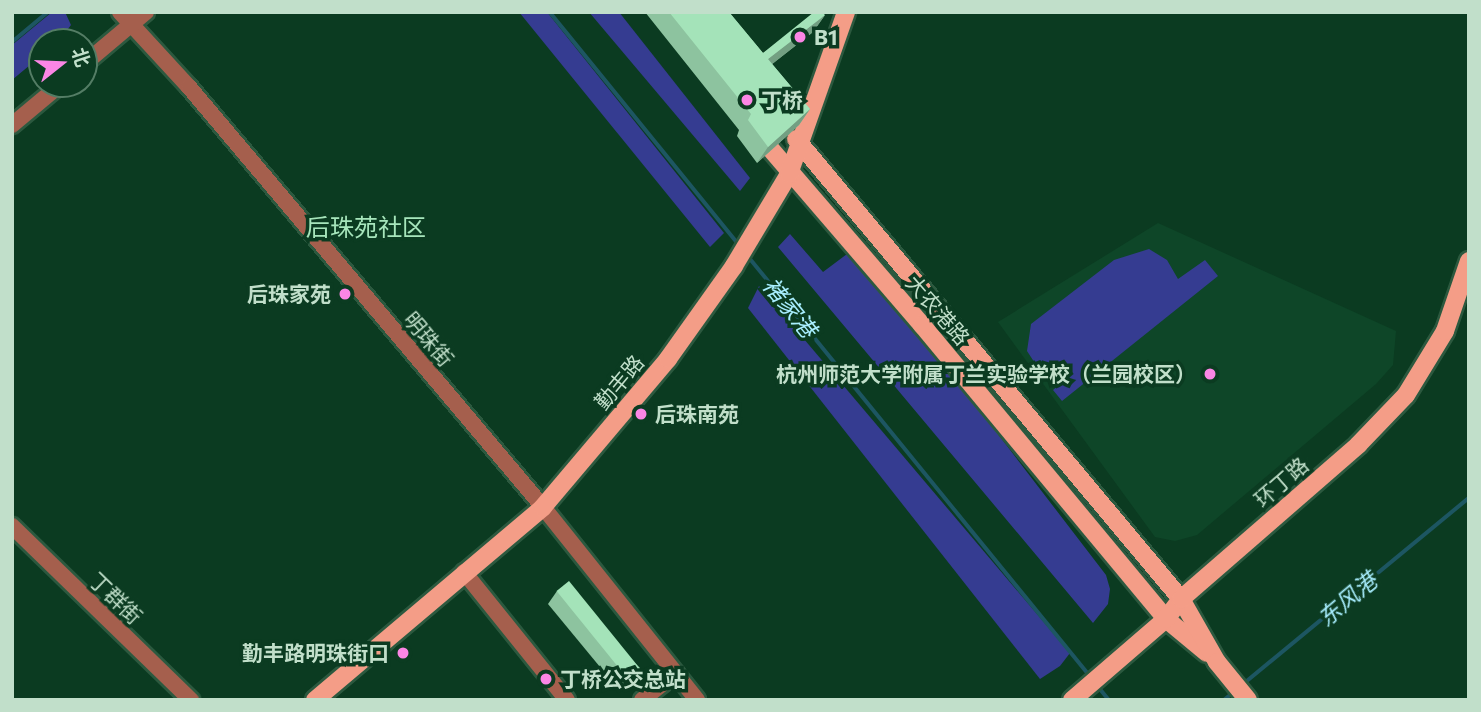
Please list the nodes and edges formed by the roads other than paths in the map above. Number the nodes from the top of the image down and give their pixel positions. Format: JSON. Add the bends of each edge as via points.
{"nodes":[{"id":1,"x":146,"y":12,"type":"edge"},
{"id":2,"x":846,"y":12,"type":"edge"},
{"id":3,"x":126,"y":18,"type":"edge"},
{"id":4,"x":98,"y":49,"type":"edge"},
{"id":5,"x":44,"y":98,"type":"edge"},
{"id":6,"x":746,"y":120,"type":"edge"},
{"id":7,"x":12,"y":125,"type":"edge"},
{"id":8,"x":784,"y":125,"type":"edge"},
{"id":9,"x":801,"y":145,"type":"junction"},
{"id":10,"x":789,"y":174,"type":"junction"},
{"id":11,"x":1469,"y":261,"type":"edge"},
{"id":12,"x":543,"y":507,"type":"junction"},
{"id":13,"x":12,"y":526,"type":"edge"},
{"id":14,"x":464,"y":572,"type":"junction"},
{"id":15,"x":1181,"y":599,"type":"junction"},
{"id":16,"x":1166,"y":619,"type":"junction"},
{"id":17,"x":1217,"y":662,"type":"junction"},
{"id":18,"x":676,"y":673,"type":"junction"},
{"id":19,"x":1078,"y":695,"type":"edge"},
{"id":20,"x":191,"y":700,"type":"edge"},
{"id":21,"x":315,"y":700,"type":"edge"},
{"id":22,"x":567,"y":700,"type":"edge"},
{"id":23,"x":642,"y":700,"type":"edge"},
{"id":24,"x":697,"y":700,"type":"edge"},
{"id":25,"x":1248,"y":700,"type":"edge"}],
"edges":[{"from":1,"to":3,"type":"street"},
{"from":2,"to":9,"type":"main road","name":"勤丰路"},
{"from":3,"to":4,"type":"street"},
{"from":3,"to":12,"type":"street","name":"明珠街"},
{"from":5,"to":7,"type":"street"},
{"from":6,"to":10,"type":"main road","name":"大农港路"},
{"from":8,"to":9,"type":"main road","name":"大农港路"},
{"from":9,"to":10,"type":"main road","name":"勤丰路"},
{"from":9,"to":15,"type":"main road","name":"大农港路"},
{"from":10,"to":12,"type":"main road","name":"勤丰路","via":[[734,266],[668,359]]},
{"from":10,"to":16,"type":"main road","name":"大农港路"},
{"from":11,"to":15,"type":"main road","name":"环丁路","via":[[1445,331],[1406,395],[1357,445]]},
{"from":12,"to":14,"type":"main road","name":"勤丰路"},
{"from":12,"to":18,"type":"street","name":"明珠街"},
{"from":13,"to":20,"type":"street","name":"丁群街"},
{"from":14,"to":21,"type":"main road","name":"勤丰路"},
{"from":14,"to":22,"type":"street"},
{"from":15,"to":16,"type":"main road","name":"环丁路"},
{"from":15,"to":17,"type":"main road","name":"大农港路"},
{"from":16,"to":17,"type":"main road","name":"大农港路"},
{"from":16,"to":19,"type":"main road","name":"环丁路"},
{"from":17,"to":25,"type":"main road","name":"大农港路"},
{"from":18,"to":23,"type":"street"},
{"from":18,"to":24,"type":"street","name":"明珠街"}]}
